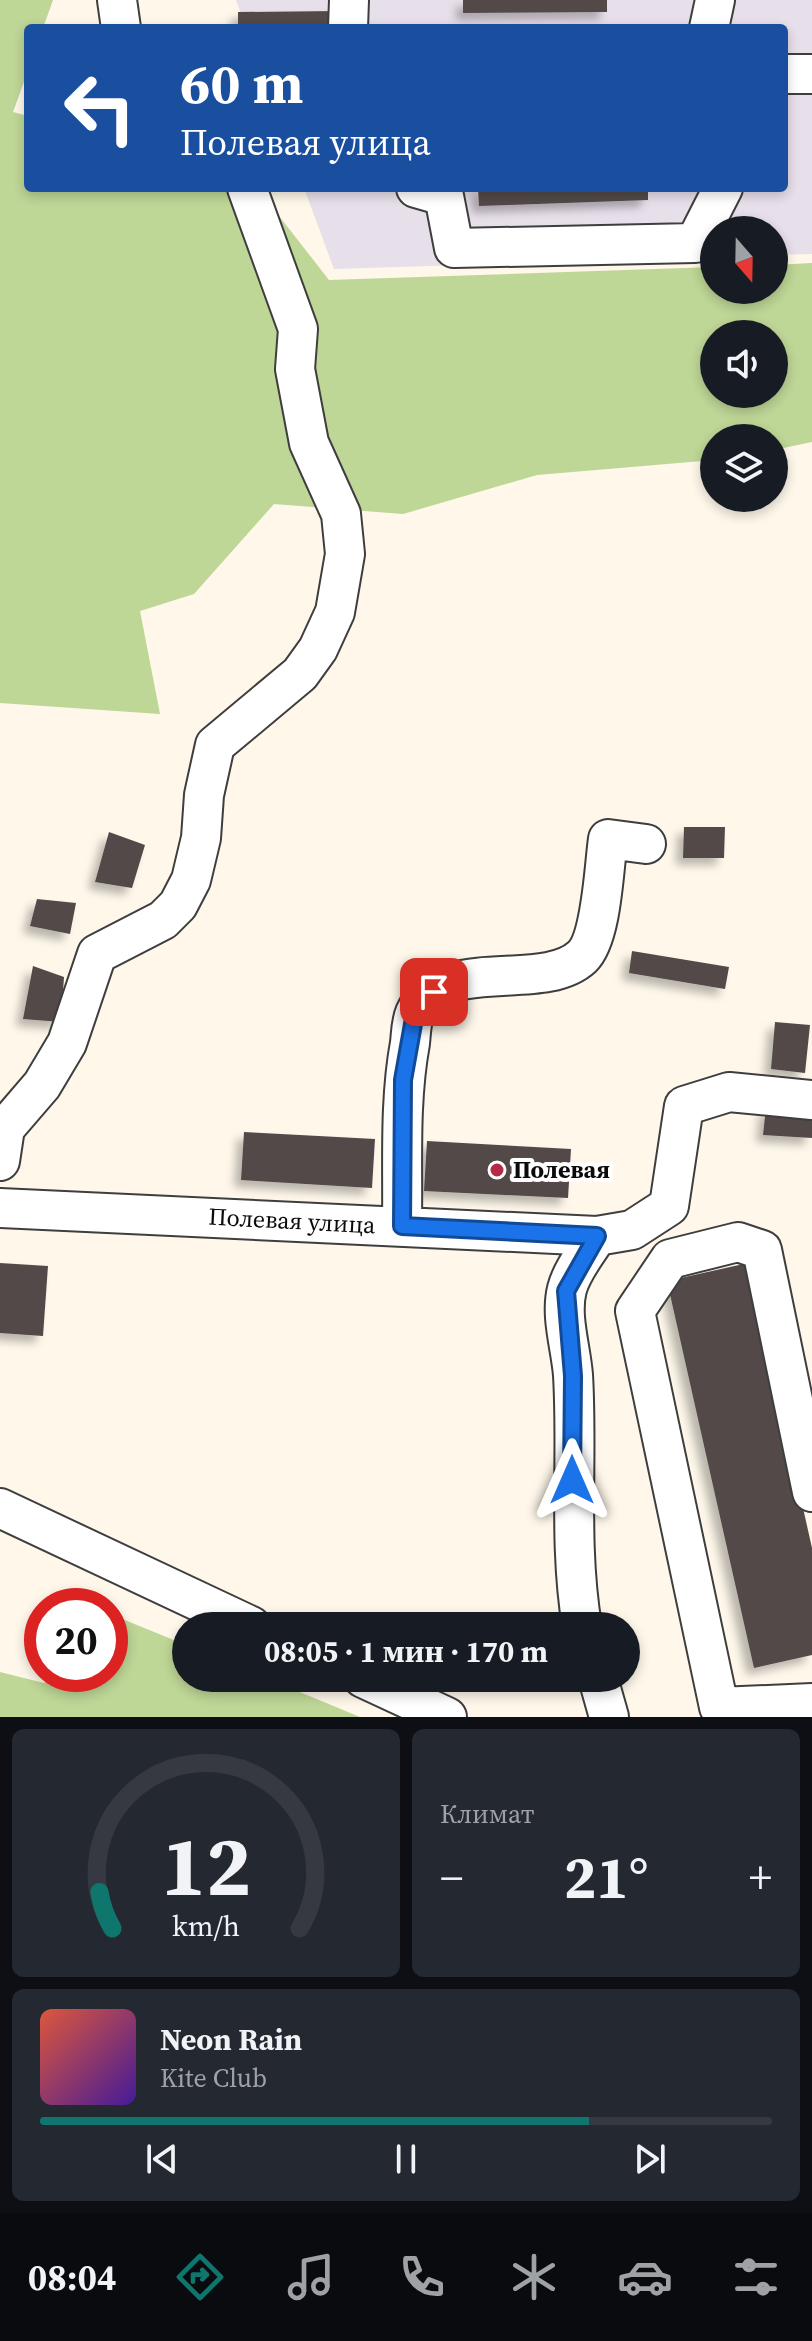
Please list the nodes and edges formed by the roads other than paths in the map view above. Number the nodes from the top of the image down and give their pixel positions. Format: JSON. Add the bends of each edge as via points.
{"nodes":[{"id":1,"x":117,"y":0,"type":"edge"},
{"id":2,"x":349,"y":0,"type":"edge"},
{"id":3,"x":715,"y":0,"type":"edge"},
{"id":4,"x":120,"y":24,"type":"edge"},
{"id":5,"x":348,"y":24,"type":"edge"},
{"id":6,"x":710,"y":24,"type":"edge"},
{"id":7,"x":788,"y":74,"type":"edge"},
{"id":8,"x":812,"y":74,"type":"edge"},
{"id":9,"x":248,"y":192,"type":"edge"},
{"id":10,"x":430,"y":192,"type":"edge"},
{"id":11,"x":721,"y":192,"type":"edge"},
{"id":12,"x":646,"y":844,"type":"dead end"},
{"id":13,"x":812,"y":1100,"type":"edge"},
{"id":14,"x":0,"y":1161,"type":"edge"},
{"id":15,"x":0,"y":1208,"type":"edge"},
{"id":16,"x":402,"y":1226,"type":"junction"},
{"id":17,"x":615,"y":1233,"type":"junction"},
{"id":18,"x":812,"y":1492,"type":"edge"},
{"id":19,"x":0,"y":1508,"type":"edge"},
{"id":20,"x":221,"y":1612,"type":"edge"},
{"id":21,"x":579,"y":1612,"type":"edge"},
{"id":22,"x":393,"y":1692,"type":"edge"},
{"id":23,"x":602,"y":1692,"type":"edge"},
{"id":24,"x":812,"y":1703,"type":"edge"},
{"id":25,"x":447,"y":1717,"type":"edge"},
{"id":26,"x":609,"y":1717,"type":"edge"}],
"edges":[{"from":1,"to":4,"type":"street"},
{"from":2,"to":5,"type":"street"},
{"from":3,"to":6,"type":"street"},
{"from":7,"to":8,"type":"street"},
{"from":9,"to":14,"type":"street","via":[[298,329],[295,369],[309,443],[341,514],[345,554],[335,612],[300,674],[215,745],[201,838],[184,893],[163,920],[97,954],[67,1043],[42,1085],[5,1128]]},
{"from":10,"to":11,"type":"street","via":[[444,196],[454,248],[695,243]]},
{"from":12,"to":16,"type":"street","via":[[608,839],[595,932],[582,957],[551,971],[470,978],[434,992],[415,1013],[403,1080]]},
{"from":13,"to":17,"type":"street","via":[[729,1092],[684,1106],[669,1206]]},
{"from":15,"to":16,"type":"street","name":"Полевая улица"},
{"from":16,"to":17,"type":"street","name":"Полевая улица"},
{"from":17,"to":21,"type":"street","via":[[571,1278],[565,1307],[573,1376],[572,1507]]},
{"from":18,"to":24,"type":"street","via":[[762,1250],[738,1242],[670,1259],[635,1311],[719,1707]]},
{"from":19,"to":20,"type":"street"},
{"from":22,"to":25,"type":"street"},
{"from":23,"to":26,"type":"street"}]}
